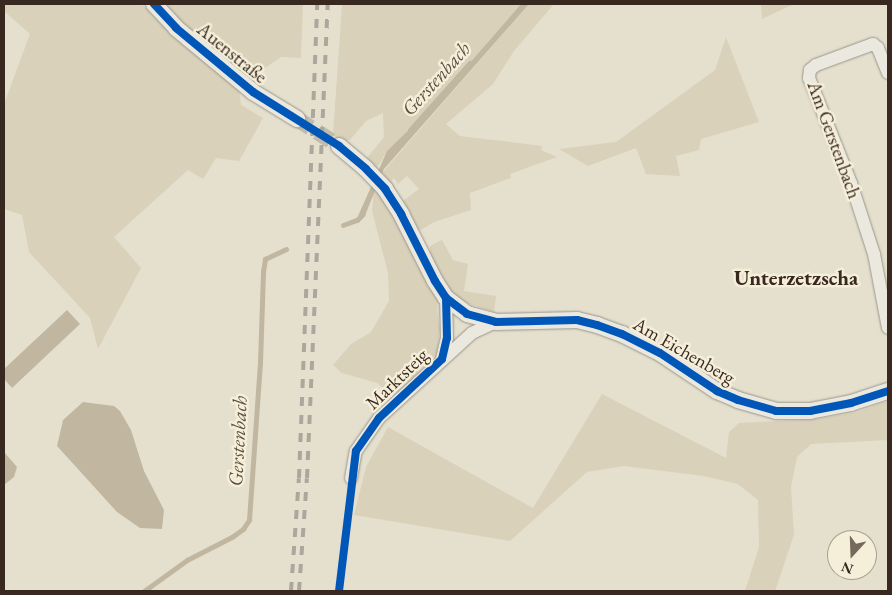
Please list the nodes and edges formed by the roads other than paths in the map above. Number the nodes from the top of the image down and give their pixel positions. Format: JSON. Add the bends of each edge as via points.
{"nodes":[{"id":1,"x":154,"y":4,"type":"edge"},
{"id":2,"x":888,"y":73,"type":"edge"},
{"id":3,"x":297,"y":119,"type":"tunnel mouth"},
{"id":4,"x":339,"y":146,"type":"tunnel mouth"},
{"id":5,"x":446,"y":298,"type":"junction"},
{"id":6,"x":887,"y":308,"type":"edge"},
{"id":7,"x":496,"y":322,"type":"junction"},
{"id":8,"x":888,"y":328,"type":"edge"},
{"id":9,"x":442,"y":359,"type":"junction"},
{"id":10,"x":888,"y":391,"type":"edge"},
{"id":11,"x":351,"y":478,"type":"dead end"}],
"edges":[{"from":1,"to":3,"type":"street","name":"Auenstraße","via":[[176,28],[246,86]]},
{"from":2,"to":6,"type":"street","name":"Am Gerstenbach","via":[[878,48],[873,44],[810,70],[810,78],[851,183],[874,254]]},
{"from":4,"to":5,"type":"street","name":"Am Eichenberg","via":[[385,189]]},
{"from":5,"to":7,"type":"street","name":"Am Eichenberg","via":[[467,314]]},
{"from":5,"to":9,"type":"street","name":"Marktsteig","via":[[447,338]]},
{"from":6,"to":8,"type":"street","name":"Am Gerstenbach"},
{"from":7,"to":9,"type":"street","name":"Marktsteig","via":[[472,333]]},
{"from":7,"to":10,"type":"street","name":"Am Eichenberg","via":[[569,320],[598,325],[660,353],[724,394],[776,411],[810,411]]},
{"from":9,"to":11,"type":"street","name":"Marktsteig","via":[[366,434],[356,452]]}]}
